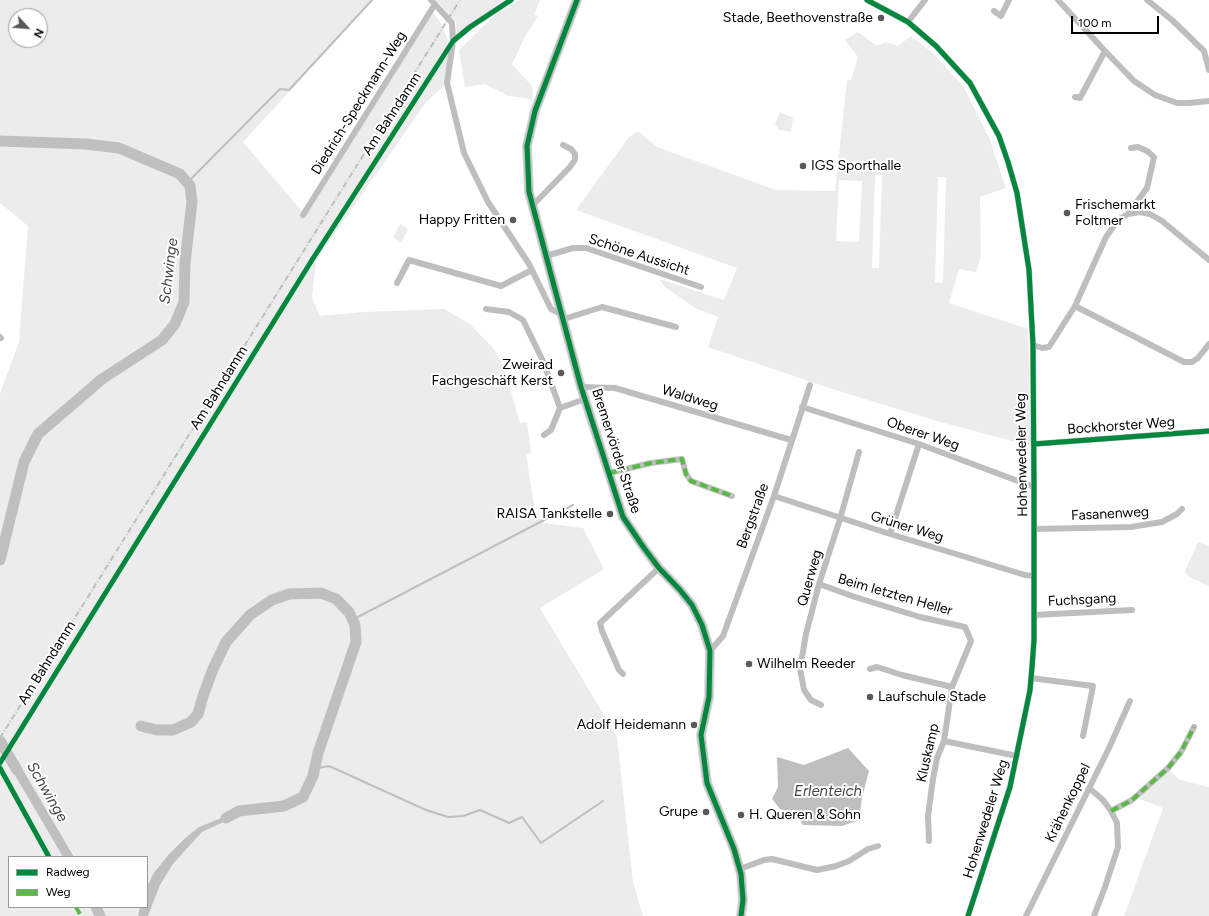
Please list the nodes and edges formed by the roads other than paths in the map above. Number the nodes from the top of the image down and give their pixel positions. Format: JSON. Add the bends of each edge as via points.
{"nodes":[{"id":1,"x":511,"y":0,"type":"edge"},
{"id":2,"x":577,"y":0,"type":"edge"},
{"id":3,"x":867,"y":0,"type":"edge"},
{"id":4,"x":925,"y":0,"type":"edge"},
{"id":5,"x":1009,"y":0,"type":"edge"},
{"id":6,"x":1058,"y":0,"type":"edge"},
{"id":7,"x":1147,"y":0,"type":"edge"},
{"id":8,"x":433,"y":2,"type":"edge"},
{"id":9,"x":994,"y":11,"type":"dead end"},
{"id":10,"x":908,"y":22,"type":"junction"},
{"id":11,"x":453,"y":41,"type":"junction"},
{"id":12,"x":1105,"y":51,"type":"junction"},
{"id":13,"x":1209,"y":70,"type":"edge"},
{"id":14,"x":1075,"y":97,"type":"dead end"},
{"id":15,"x":1209,"y":101,"type":"edge"},
{"id":16,"x":563,"y":146,"type":"dead end"},
{"id":17,"x":1131,"y":148,"type":"dead end"},
{"id":18,"x":532,"y":205,"type":"junction"},
{"id":19,"x":1128,"y":214,"type":"junction"},
{"id":20,"x":303,"y":215,"type":"dead end"},
{"id":21,"x":546,"y":256,"type":"junction"},
{"id":22,"x":1209,"y":260,"type":"edge"},
{"id":23,"x":532,"y":270,"type":"junction"},
{"id":24,"x":396,"y":283,"type":"dead end"},
{"id":25,"x":701,"y":287,"type":"dead end"},
{"id":26,"x":1075,"y":306,"type":"junction"},
{"id":27,"x":486,"y":309,"type":"dead end"},
{"id":28,"x":563,"y":317,"type":"junction"},
{"id":29,"x":676,"y":327,"type":"dead end"},
{"id":30,"x":1209,"y":344,"type":"edge"},
{"id":31,"x":1033,"y":345,"type":"junction"},
{"id":32,"x":810,"y":385,"type":"dead end"},
{"id":33,"x":581,"y":387,"type":"junction"},
{"id":34,"x":585,"y":399,"type":"junction"},
{"id":35,"x":802,"y":407,"type":"junction"},
{"id":36,"x":560,"y":408,"type":"junction"},
{"id":37,"x":1209,"y":431,"type":"edge"},
{"id":38,"x":544,"y":435,"type":"dead end"},
{"id":39,"x":791,"y":440,"type":"junction"},
{"id":40,"x":919,"y":444,"type":"junction"},
{"id":41,"x":1034,"y":444,"type":"junction"},
{"id":42,"x":859,"y":452,"type":"dead end"},
{"id":43,"x":609,"y":473,"type":"junction"},
{"id":44,"x":1034,"y":487,"type":"junction"},
{"id":45,"x":732,"y":496,"type":"dead end"},
{"id":46,"x":774,"y":496,"type":"junction"},
{"id":47,"x":1182,"y":509,"type":"dead end"},
{"id":48,"x":840,"y":519,"type":"junction"},
{"id":49,"x":1035,"y":529,"type":"junction"},
{"id":50,"x":890,"y":534,"type":"junction"},
{"id":51,"x":659,"y":568,"type":"junction"},
{"id":52,"x":1034,"y":576,"type":"junction"},
{"id":53,"x":819,"y":584,"type":"junction"},
{"id":54,"x":1132,"y":610,"type":"dead end"},
{"id":55,"x":1034,"y":614,"type":"junction"},
{"id":56,"x":965,"y":628,"type":"joint"},
{"id":57,"x":710,"y":651,"type":"junction"},
{"id":58,"x":870,"y":669,"type":"dead end"},
{"id":59,"x":623,"y":674,"type":"dead end"},
{"id":60,"x":1031,"y":678,"type":"junction"},
{"id":61,"x":952,"y":687,"type":"junction"},
{"id":62,"x":1130,"y":701,"type":"dead end"},
{"id":63,"x":820,"y":705,"type":"dead end"},
{"id":64,"x":1194,"y":727,"type":"dead end"},
{"id":65,"x":1083,"y":736,"type":"dead end"},
{"id":66,"x":944,"y":741,"type":"junction"},
{"id":67,"x":1017,"y":756,"type":"junction"},
{"id":68,"x":1089,"y":788,"type":"junction"},
{"id":69,"x":1111,"y":811,"type":"junction"},
{"id":70,"x":929,"y":841,"type":"dead end"},
{"id":71,"x":878,"y":846,"type":"dead end"},
{"id":72,"x":740,"y":869,"type":"junction"},
{"id":73,"x":741,"y":916,"type":"edge"},
{"id":74,"x":968,"y":916,"type":"edge"},
{"id":75,"x":1026,"y":916,"type":"edge"},
{"id":76,"x":1094,"y":916,"type":"edge"}],
"edges":[{"from":1,"to":11,"type":"street"},
{"from":2,"to":18,"type":"main road","name":"Bremervörder Straße","via":[[535,110],[527,146]]},
{"from":3,"to":10,"type":"street","name":"Hohenwedeler Weg"},
{"from":4,"to":10,"type":"street"},
{"from":5,"to":9,"type":"street","via":[[1001,16]]},
{"from":6,"to":12,"type":"street"},
{"from":7,"to":13,"type":"street","via":[[1204,51]]},
{"from":8,"to":11,"type":"street","via":[[452,23]]},
{"from":8,"to":20,"type":"street","name":"Diedrich-Speckmann-Weg"},
{"from":10,"to":31,"type":"street","name":"Hohenwedeler Weg","via":[[936,46],[970,83],[998,136],[1017,193],[1029,270]]},
{"from":11,"to":23,"type":"street","via":[[446,83],[464,153],[488,202]]},
{"from":12,"to":14,"type":"street","via":[[1080,98]]},
{"from":12,"to":15,"type":"street","via":[[1134,81],[1155,94],[1178,103]]},
{"from":16,"to":18,"type":"street","via":[[571,149],[575,154],[575,160]]},
{"from":17,"to":19,"type":"street","via":[[1138,146],[1154,157],[1147,188]]},
{"from":18,"to":21,"type":"main road","name":"Bremervörder Straße"},
{"from":19,"to":22,"type":"street","via":[[1150,214]]},
{"from":19,"to":26,"type":"street","via":[[1118,220],[1106,237]]},
{"from":21,"to":25,"type":"street","name":"Schöne Aussicht","via":[[573,248],[586,248]]},
{"from":21,"to":28,"type":"main road","name":"Bremervörder Straße"},
{"from":23,"to":24,"type":"street","via":[[501,286],[409,260]]},
{"from":23,"to":28,"type":"street","via":[[552,310]]},
{"from":26,"to":30,"type":"street","via":[[1184,362],[1192,362],[1198,358]]},
{"from":26,"to":31,"type":"street","via":[[1049,347]]},
{"from":27,"to":36,"type":"street","via":[[509,312],[523,320],[543,361]]},
{"from":28,"to":29,"type":"street","via":[[602,307]]},
{"from":28,"to":33,"type":"main road","name":"Bremervörder Straße"},
{"from":31,"to":41,"type":"street","name":"Hohenwedeler Weg"},
{"from":32,"to":35,"type":"street","name":"Bergstraße"},
{"from":33,"to":34,"type":"main road","name":"Bremervörder Straße"},
{"from":33,"to":39,"type":"street","name":"Waldweg","via":[[615,388]]},
{"from":34,"to":36,"type":"street"},
{"from":34,"to":43,"type":"main road","name":"Bremervörder Straße"},
{"from":35,"to":39,"type":"street","name":"Bergstraße"},
{"from":35,"to":40,"type":"street","name":"Oberer Weg"},
{"from":36,"to":38,"type":"street","via":[[551,430]]},
{"from":37,"to":41,"type":"street","name":"Bockhorster Weg"},
{"from":39,"to":46,"type":"street","name":"Bergstraße"},
{"from":40,"to":44,"type":"street","name":"Oberer Weg"},
{"from":40,"to":50,"type":"street"},
{"from":41,"to":44,"type":"street","name":"Hohenwedeler Weg"},
{"from":42,"to":48,"type":"street","name":"Querweg"},
{"from":43,"to":45,"type":"street","name":"Bremervörder Straße","via":[[682,459],[691,481]]},
{"from":43,"to":51,"type":"main road","name":"Bremervörder Straße","via":[[623,518]]},
{"from":44,"to":49,"type":"street","name":"Hohenwedeler Weg"},
{"from":46,"to":48,"type":"street","name":"Grüner Weg"},
{"from":46,"to":57,"type":"street","name":"Bergstraße","via":[[723,636]]},
{"from":47,"to":49,"type":"street","name":"Fasanenweg","via":[[1162,522],[1131,527]]},
{"from":48,"to":50,"type":"street","name":"Grüner Weg"},
{"from":48,"to":53,"type":"street","name":"Querweg"},
{"from":49,"to":52,"type":"street","name":"Hohenwedeler Weg"},
{"from":50,"to":52,"type":"street","name":"Grüner Weg"},
{"from":51,"to":57,"type":"main road","name":"Bremervörder Straße","via":[[692,605],[702,625]]},
{"from":51,"to":59,"type":"street","via":[[600,623],[618,670]]},
{"from":52,"to":55,"type":"street","name":"Hohenwedeler Weg"},
{"from":53,"to":56,"type":"street","name":"Beim letzten Heller","via":[[855,598]]},
{"from":53,"to":63,"type":"street","name":"Querweg","via":[[800,669],[804,690],[811,700]]},
{"from":54,"to":55,"type":"street","name":"Fuchsgang"},
{"from":55,"to":60,"type":"street","name":"Hohenwedeler Weg"},
{"from":56,"to":61,"type":"street","name":"Kluskamp","via":[[971,641]]},
{"from":57,"to":72,"type":"main road","name":"Bremervörder Straße","via":[[709,697],[701,735],[707,783]]},
{"from":58,"to":61,"type":"street","via":[[877,667]]},
{"from":60,"to":65,"type":"street","via":[[1092,686]]},
{"from":60,"to":67,"type":"street","name":"Hohenwedeler Weg"},
{"from":61,"to":66,"type":"street","name":"Kluskamp"},
{"from":62,"to":68,"type":"street","name":"Krähenkoppel"},
{"from":64,"to":69,"type":"street","via":[[1181,752],[1168,768],[1132,800]]},
{"from":66,"to":67,"type":"street"},
{"from":66,"to":70,"type":"street","name":"Kluskamp","via":[[933,779],[928,816]]},
{"from":67,"to":74,"type":"street","name":"Hohenwedeler Weg","via":[[1008,795]]},
{"from":68,"to":69,"type":"street"},
{"from":68,"to":75,"type":"street","name":"Krähenkoppel"},
{"from":69,"to":76,"type":"street","via":[[1117,823],[1118,847]]},
{"from":71,"to":72,"type":"street","via":[[842,864],[817,870],[772,859]]},
{"from":72,"to":73,"type":"main road","name":"Bremervörder Straße","via":[[743,900]]}]}
